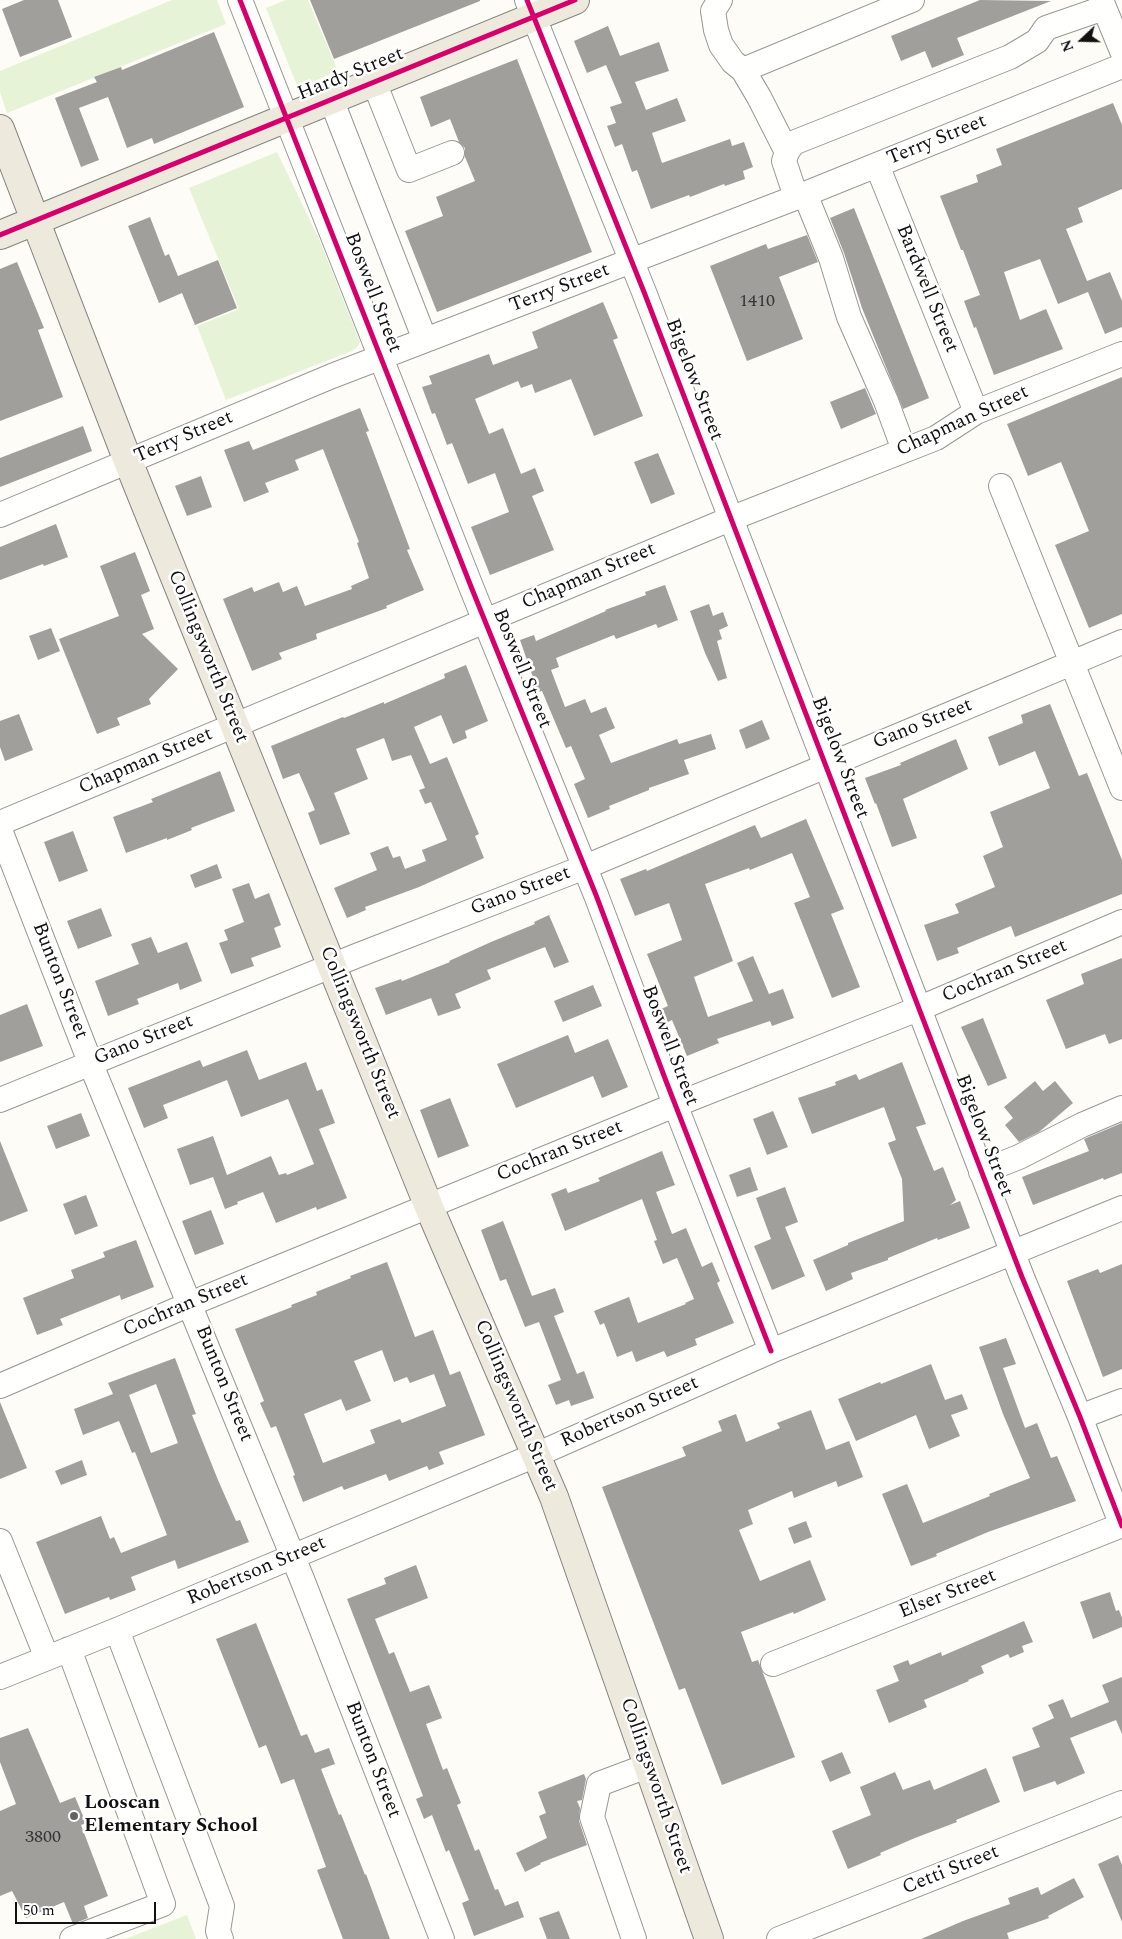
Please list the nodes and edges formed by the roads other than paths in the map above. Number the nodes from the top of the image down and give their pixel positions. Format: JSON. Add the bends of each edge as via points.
{"nodes":[{"id":1,"x":240,"y":0,"type":"edge"},
{"id":2,"x":575,"y":0,"type":"edge"},
{"id":3,"x":720,"y":0,"type":"edge"},
{"id":4,"x":912,"y":0,"type":"edge"},
{"id":5,"x":1103,"y":4,"type":"edge"},
{"id":6,"x":530,"y":8,"type":"edge"},
{"id":7,"x":1122,"y":51,"type":"edge"},
{"id":8,"x":1122,"y":66,"type":"edge"},
{"id":9,"x":743,"y":70,"type":"junction"},
{"id":10,"x":374,"y":82,"type":"junction"},
{"id":11,"x":332,"y":99,"type":"junction"},
{"id":12,"x":286,"y":118,"type":"junction"},
{"id":13,"x":0,"y":129,"type":"edge"},
{"id":14,"x":787,"y":152,"type":"junction"},
{"id":15,"x":452,"y":153,"type":"dead end"},
{"id":16,"x":877,"y":165,"type":"junction"},
{"id":17,"x":800,"y":196,"type":"junction"},
{"id":18,"x":36,"y":220,"type":"junction"},
{"id":19,"x":0,"y":235,"type":"edge"},
{"id":20,"x":631,"y":262,"type":"junction"},
{"id":21,"x":425,"y":340,"type":"junction"},
{"id":22,"x":1122,"y":354,"type":"edge"},
{"id":23,"x":380,"y":357,"type":"junction"},
{"id":24,"x":976,"y":412,"type":"junction"},
{"id":25,"x":904,"y":450,"type":"junction"},
{"id":26,"x":128,"y":461,"type":"junction"},
{"id":27,"x":1001,"y":486,"type":"dead end"},
{"id":28,"x":0,"y":515,"type":"edge"},
{"id":29,"x":730,"y":519,"type":"junction"},
{"id":30,"x":485,"y":621,"type":"junction"},
{"id":31,"x":1122,"y":642,"type":"edge"},
{"id":32,"x":1072,"y":663,"type":"junction"},
{"id":33,"x":234,"y":726,"type":"junction"},
{"id":34,"x":826,"y":765,"type":"junction"},
{"id":35,"x":1122,"y":788,"type":"edge"},
{"id":36,"x":0,"y":823,"type":"edge"},
{"id":37,"x":0,"y":830,"type":"edge"},
{"id":38,"x":585,"y":867,"type":"junction"},
{"id":39,"x":1122,"y":922,"type":"edge"},
{"id":40,"x":332,"y":966,"type":"junction"},
{"id":41,"x":918,"y":1009,"type":"junction"},
{"id":42,"x":90,"y":1062,"type":"junction"},
{"id":43,"x":0,"y":1100,"type":"edge"},
{"id":44,"x":675,"y":1105,"type":"junction"},
{"id":45,"x":1122,"y":1108,"type":"edge"},
{"id":46,"x":981,"y":1172,"type":"junction"},
{"id":47,"x":429,"y":1207,"type":"junction"},
{"id":48,"x":1122,"y":1208,"type":"edge"},
{"id":49,"x":1012,"y":1253,"type":"junction"},
{"id":50,"x":190,"y":1304,"type":"junction"},
{"id":51,"x":771,"y":1351,"type":"junction"},
{"id":52,"x":0,"y":1386,"type":"edge"},
{"id":53,"x":1122,"y":1401,"type":"edge"},
{"id":54,"x":1080,"y":1417,"type":"junction"},
{"id":55,"x":536,"y":1455,"type":"junction"},
{"id":56,"x":1122,"y":1526,"type":"edge"},
{"id":57,"x":0,"y":1541,"type":"edge"},
{"id":58,"x":293,"y":1557,"type":"junction"},
{"id":59,"x":117,"y":1630,"type":"junction"},
{"id":60,"x":69,"y":1650,"type":"junction"},
{"id":61,"x":47,"y":1658,"type":"junction"},
{"id":62,"x":773,"y":1664,"type":"dead end"},
{"id":63,"x":0,"y":1677,"type":"edge"},
{"id":64,"x":647,"y":1766,"type":"junction"},
{"id":65,"x":1122,"y":1803,"type":"edge"},
{"id":66,"x":72,"y":1939,"type":"edge"},
{"id":67,"x":221,"y":1939,"type":"edge"},
{"id":68,"x":442,"y":1939,"type":"edge"},
{"id":69,"x":634,"y":1939,"type":"edge"},
{"id":70,"x":709,"y":1939,"type":"edge"},
{"id":71,"x":779,"y":1939,"type":"edge"}],
"edges":[{"from":1,"to":12,"type":"street","name":"Boswell Street"},
{"from":2,"to":6,"type":"main road","name":"Hardy Street"},
{"from":3,"to":9,"type":"street","via":[[713,11],[716,30],[732,62]]},
{"from":4,"to":9,"type":"street"},
{"from":5,"to":7,"type":"street"},
{"from":5,"to":14,"type":"street","via":[[1046,28],[1036,41],[1010,57],[793,143]]},
{"from":6,"to":10,"type":"main road","name":"Hardy Street"},
{"from":6,"to":20,"type":"street","name":"Bigelow Street"},
{"from":8,"to":16,"type":"street","name":"Terry Street"},
{"from":9,"to":14,"type":"street"},
{"from":10,"to":11,"type":"main road","name":"Hardy Street"},
{"from":10,"to":15,"type":"street","via":[[409,170]]},
{"from":11,"to":12,"type":"main road","name":"Hardy Street"},
{"from":11,"to":21,"type":"street"},
{"from":12,"to":18,"type":"main road","name":"Hardy Street"},
{"from":12,"to":23,"type":"street","name":"Boswell Street"},
{"from":13,"to":18,"type":"main road","name":"Collingsworth Street"},
{"from":14,"to":17,"type":"street","via":[[784,161]]},
{"from":16,"to":17,"type":"street","name":"Terry Street"},
{"from":16,"to":24,"type":"street","name":"Bardwell Street"},
{"from":17,"to":20,"type":"street","name":"Terry Street"},
{"from":17,"to":25,"type":"street","via":[[831,258],[849,317]]},
{"from":18,"to":19,"type":"main road","name":"Hardy Street"},
{"from":18,"to":26,"type":"main road","name":"Collingsworth Street"},
{"from":20,"to":21,"type":"street","name":"Terry Street"},
{"from":20,"to":29,"type":"street","name":"Bigelow Street"},
{"from":21,"to":23,"type":"street","name":"Terry Street"},
{"from":22,"to":24,"type":"street","name":"Chapman Street"},
{"from":23,"to":26,"type":"street","name":"Terry Street"},
{"from":23,"to":30,"type":"street","name":"Boswell Street"},
{"from":24,"to":25,"type":"street","name":"Chapman Street","via":[[936,438]]},
{"from":25,"to":29,"type":"street","name":"Chapman Street"},
{"from":26,"to":28,"type":"street","name":"Terry Street"},
{"from":26,"to":33,"type":"main road","name":"Collingsworth Street"},
{"from":27,"to":32,"type":"street"},
{"from":29,"to":30,"type":"street","name":"Chapman Street"},
{"from":29,"to":34,"type":"street","name":"Bigelow Street"},
{"from":30,"to":33,"type":"street","name":"Chapman Street"},
{"from":30,"to":38,"type":"street","name":"Boswell Street"},
{"from":31,"to":32,"type":"street","name":"Gano Street"},
{"from":32,"to":34,"type":"street","name":"Gano Street"},
{"from":32,"to":35,"type":"street"},
{"from":33,"to":36,"type":"street","name":"Chapman Street"},
{"from":33,"to":40,"type":"main road","name":"Collingsworth Street"},
{"from":34,"to":38,"type":"street","name":"Gano Street"},
{"from":34,"to":41,"type":"street","name":"Bigelow Street"},
{"from":37,"to":42,"type":"street","name":"Bunton Street"},
{"from":38,"to":40,"type":"street","name":"Gano Street"},
{"from":38,"to":44,"type":"street","name":"Boswell Street"},
{"from":39,"to":41,"type":"street","name":"Cochran Street"},
{"from":40,"to":42,"type":"street","name":"Gano Street"},
{"from":40,"to":47,"type":"main road","name":"Collingsworth Street"},
{"from":41,"to":44,"type":"street","name":"Cochran Street"},
{"from":41,"to":46,"type":"street","name":"Bigelow Street"},
{"from":42,"to":43,"type":"street","name":"Gano Street"},
{"from":42,"to":50,"type":"street","name":"Bunton Street"},
{"from":44,"to":47,"type":"street","name":"Cochran Street"},
{"from":44,"to":51,"type":"street","name":"Boswell Street"},
{"from":45,"to":46,"type":"street"},
{"from":46,"to":49,"type":"street","name":"Bigelow Street"},
{"from":47,"to":50,"type":"street","name":"Cochran Street"},
{"from":47,"to":55,"type":"main road","name":"Collingsworth Street"},
{"from":48,"to":49,"type":"street","name":"Robertson Street"},
{"from":49,"to":51,"type":"street","name":"Robertson Street"},
{"from":49,"to":54,"type":"street","name":"Bigelow Street"},
{"from":50,"to":52,"type":"street","name":"Cochran Street"},
{"from":50,"to":58,"type":"street","name":"Bunton Street"},
{"from":51,"to":55,"type":"street","name":"Robertson Street"},
{"from":53,"to":54,"type":"street"},
{"from":54,"to":56,"type":"street","name":"Bigelow Street"},
{"from":55,"to":58,"type":"street","name":"Robertson Street"},
{"from":55,"to":64,"type":"main road","name":"Collingsworth Street","via":[[554,1497]]},
{"from":56,"to":62,"type":"street","name":"Elser Street"},
{"from":57,"to":61,"type":"street"},
{"from":58,"to":59,"type":"street","name":"Robertson Street"},
{"from":58,"to":68,"type":"street","name":"Bunton Street"},
{"from":59,"to":60,"type":"street","name":"Robertson Street"},
{"from":59,"to":67,"type":"street","via":[[222,1906],[218,1931]]},
{"from":60,"to":61,"type":"street","name":"Robertson Street"},
{"from":60,"to":66,"type":"street","via":[[163,1904]]},
{"from":61,"to":63,"type":"street","name":"Robertson Street"},
{"from":64,"to":69,"type":"street","via":[[599,1784],[592,1818]]},
{"from":64,"to":70,"type":"main road","name":"Collingsworth Street"},
{"from":65,"to":71,"type":"street","name":"Cetti Street"}]}
